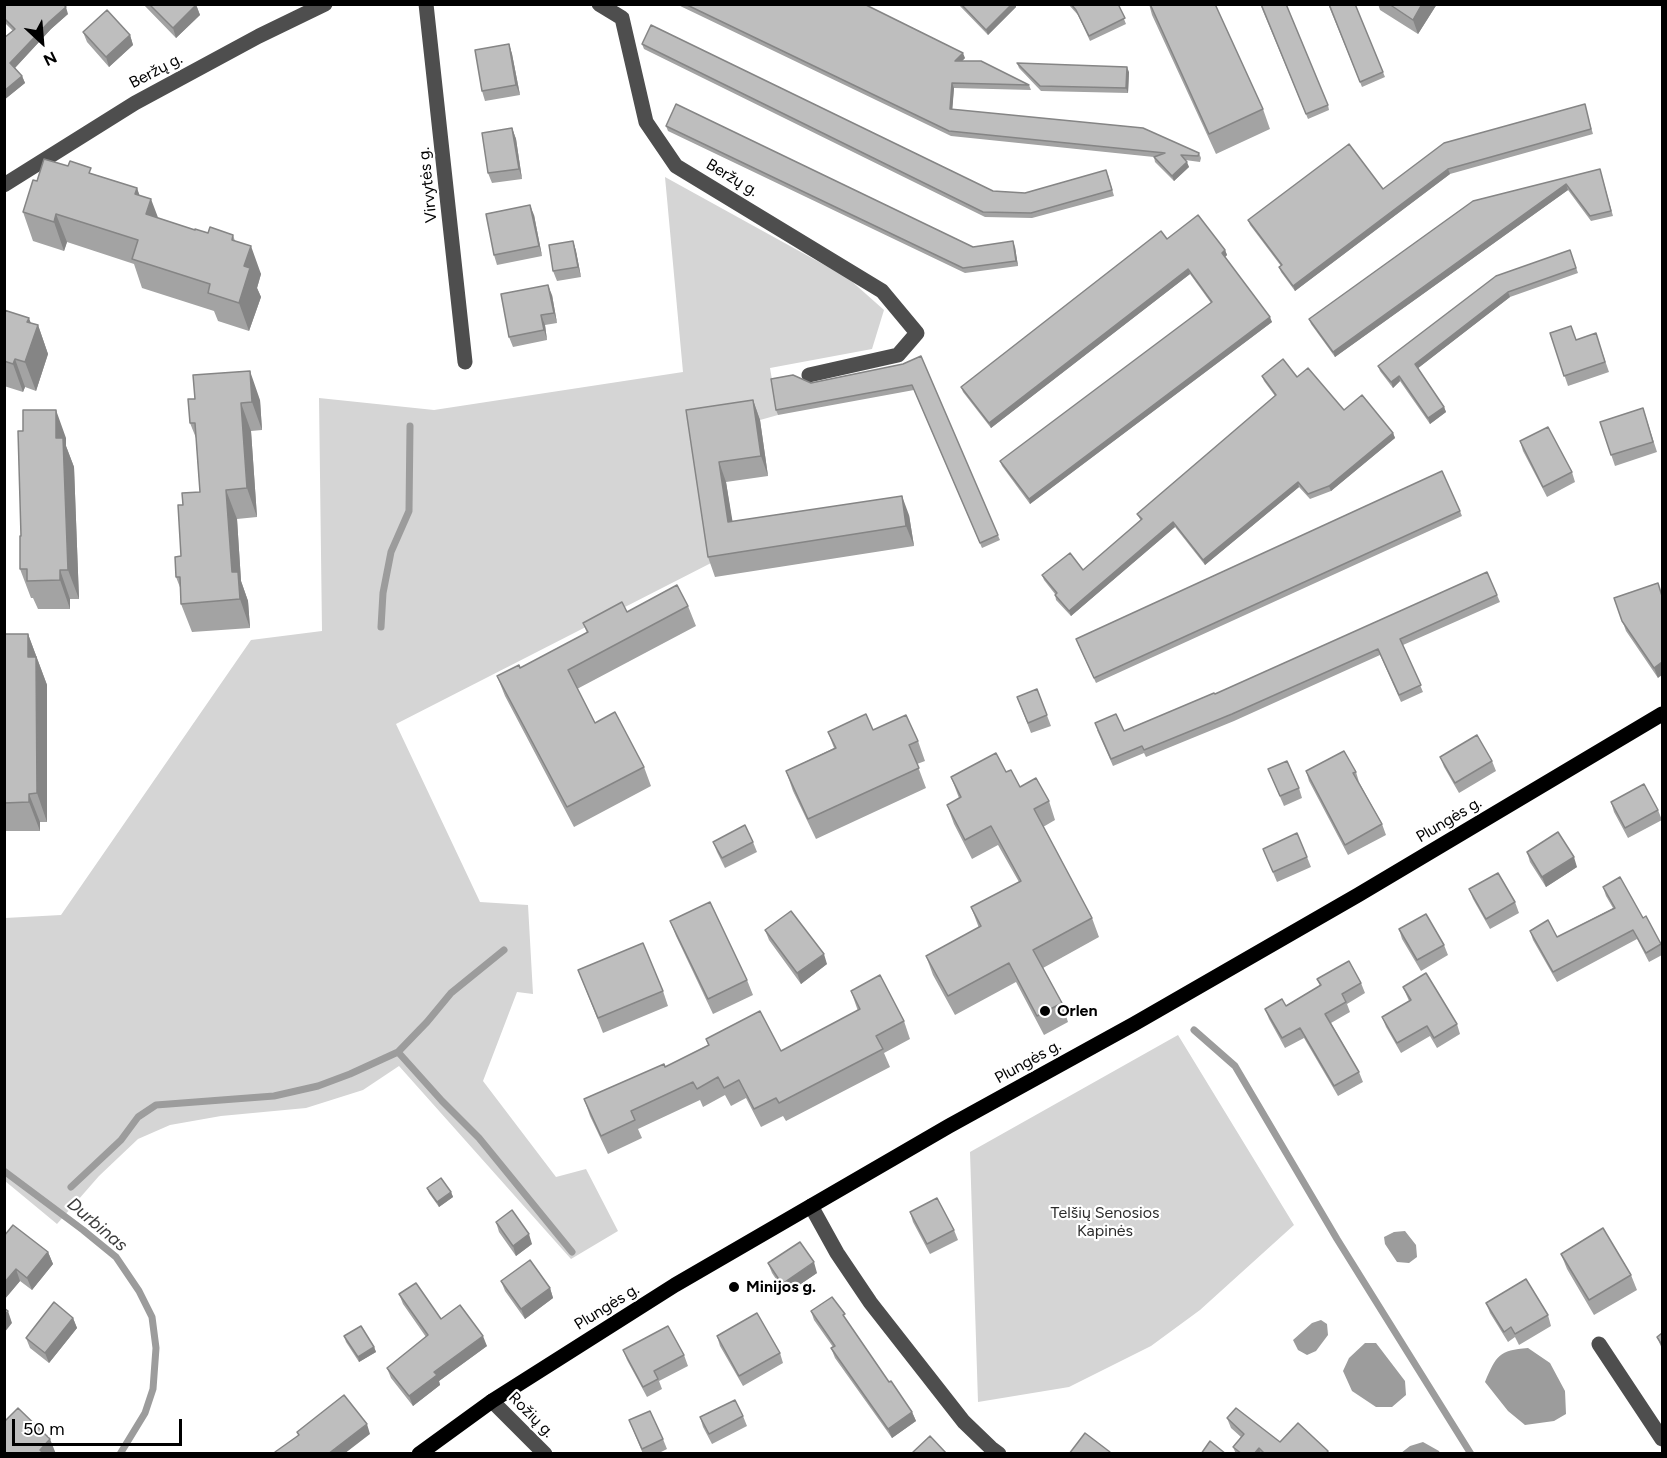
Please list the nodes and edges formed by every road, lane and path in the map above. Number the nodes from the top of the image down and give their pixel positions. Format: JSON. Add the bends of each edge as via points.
{"nodes":[{"id":1,"x":325,"y":4,"type":"edge"},
{"id":2,"x":426,"y":4,"type":"edge"},
{"id":3,"x":599,"y":4,"type":"edge"},
{"id":4,"x":7,"y":179,"type":"edge"},
{"id":5,"x":465,"y":362,"type":"dead end"},
{"id":6,"x":809,"y":375,"type":"dead end"},
{"id":7,"x":1662,"y":714,"type":"edge"},
{"id":8,"x":811,"y":1206,"type":"junction"},
{"id":9,"x":1599,"y":1344,"type":"dead end"},
{"id":10,"x":492,"y":1401,"type":"junction"},
{"id":11,"x":1662,"y":1439,"type":"edge"},
{"id":12,"x":419,"y":1454,"type":"edge"},
{"id":13,"x":545,"y":1454,"type":"edge"},
{"id":14,"x":999,"y":1454,"type":"edge"}],
"edges":[{"from":1,"to":4,"type":"street","name":"Beržų g.","via":[[135,103]]},
{"from":2,"to":5,"type":"street","name":"Virvytės g."},
{"from":3,"to":6,"type":"street","name":"Beržų g.","via":[[622,18],[646,122],[676,166],[882,291],[917,333],[898,355]]},
{"from":7,"to":8,"type":"main road","name":"Plungės g.","via":[[1337,907]]},
{"from":8,"to":10,"type":"main road","name":"Plungės g.","via":[[675,1285]]},
{"from":8,"to":14,"type":"street","via":[[870,1302],[964,1422]]},
{"from":9,"to":11,"type":"street"},
{"from":10,"to":12,"type":"main road","name":"Plungės g."},
{"from":10,"to":13,"type":"street","name":"Rožių g."}]}
